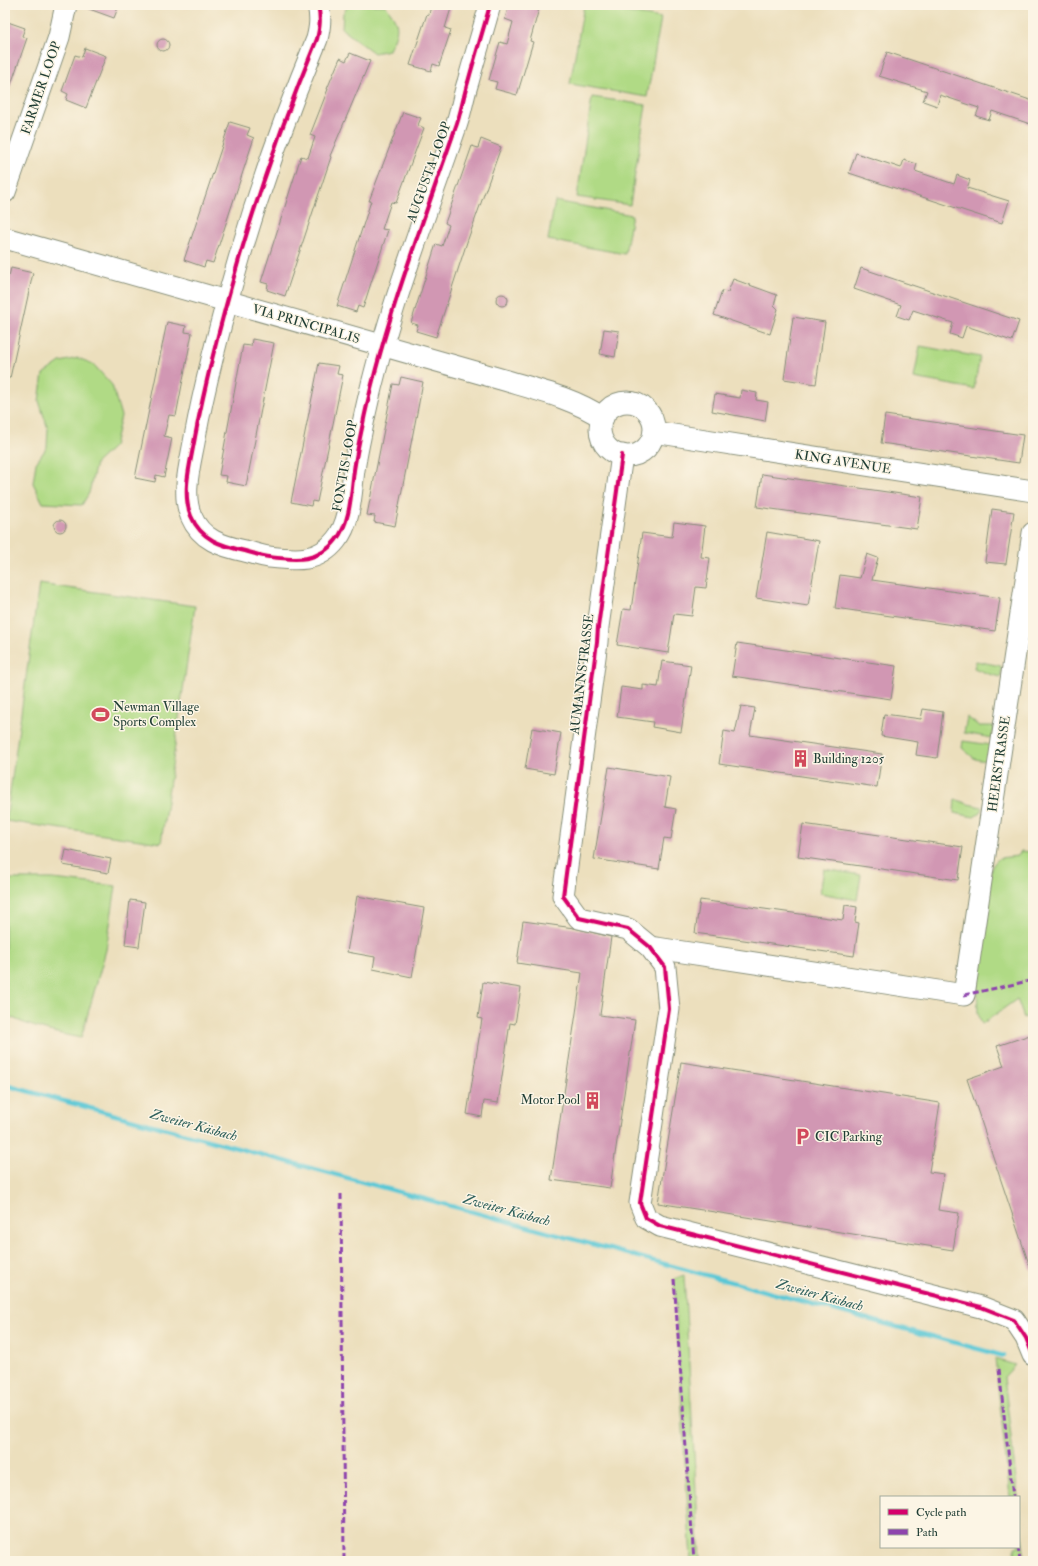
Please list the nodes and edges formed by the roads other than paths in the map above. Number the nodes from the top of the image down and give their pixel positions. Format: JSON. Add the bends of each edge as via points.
{"nodes":[{"id":1,"x":66,"y":5,"type":"edge"},
{"id":2,"x":318,"y":5,"type":"edge"},
{"id":3,"x":490,"y":5,"type":"edge"},
{"id":4,"x":5,"y":192,"type":"edge"},
{"id":5,"x":5,"y":238,"type":"edge"},
{"id":6,"x":227,"y":301,"type":"junction"},
{"id":7,"x":382,"y":345,"type":"junction"},
{"id":8,"x":603,"y":418,"type":"junction"},
{"id":9,"x":654,"y":432,"type":"junction"},
{"id":10,"x":622,"y":455,"type":"junction"},
{"id":11,"x":1033,"y":491,"type":"edge"},
{"id":12,"x":1033,"y":533,"type":"edge"},
{"id":13,"x":650,"y":947,"type":"junction"},
{"id":14,"x":1033,"y":1355,"type":"edge"}],
"edges":[{"from":1,"to":4,"type":"street","name":"FARMER LOOP","via":[[59,37]]},
{"from":2,"to":6,"type":"street","via":[[321,26],[270,160]]},
{"from":3,"to":7,"type":"street","name":"AUGUSTA LOOP","via":[[455,129]]},
{"from":5,"to":6,"type":"street","name":"VIA PRINCIPALIS"},
{"from":6,"to":7,"type":"street","name":"VIA PRINCIPALIS"},
{"from":6,"to":7,"type":"street","name":"FONTIS LOOP","via":[[202,403],[189,472],[188,496],[190,515],[199,529],[213,542],[228,548],[293,560],[308,559],[322,553],[333,544],[342,532],[346,520],[354,467]]},
{"from":7,"to":8,"type":"street","name":"VIA PRINCIPALIS","via":[[570,400]]},
{"from":8,"to":9,"type":"street","via":[[614,405],[622,402],[639,404],[651,416]]},
{"from":8,"to":10,"type":"street","via":[[601,433],[604,441],[608,448]]},
{"from":9,"to":10,"type":"street","via":[[646,448],[635,454]]},
{"from":9,"to":11,"type":"street","name":"KING AVENUE"},
{"from":10,"to":13,"type":"street","name":"AUMANNSTRASSE","via":[[563,896],[579,918],[628,929]]},
{"from":12,"to":13,"type":"street","name":"HEERSTRASSE","via":[[964,995]]},
{"from":13,"to":14,"type":"street","via":[[665,967],[669,1009],[640,1203],[646,1218],[660,1226],[981,1307],[1014,1320]]}]}
